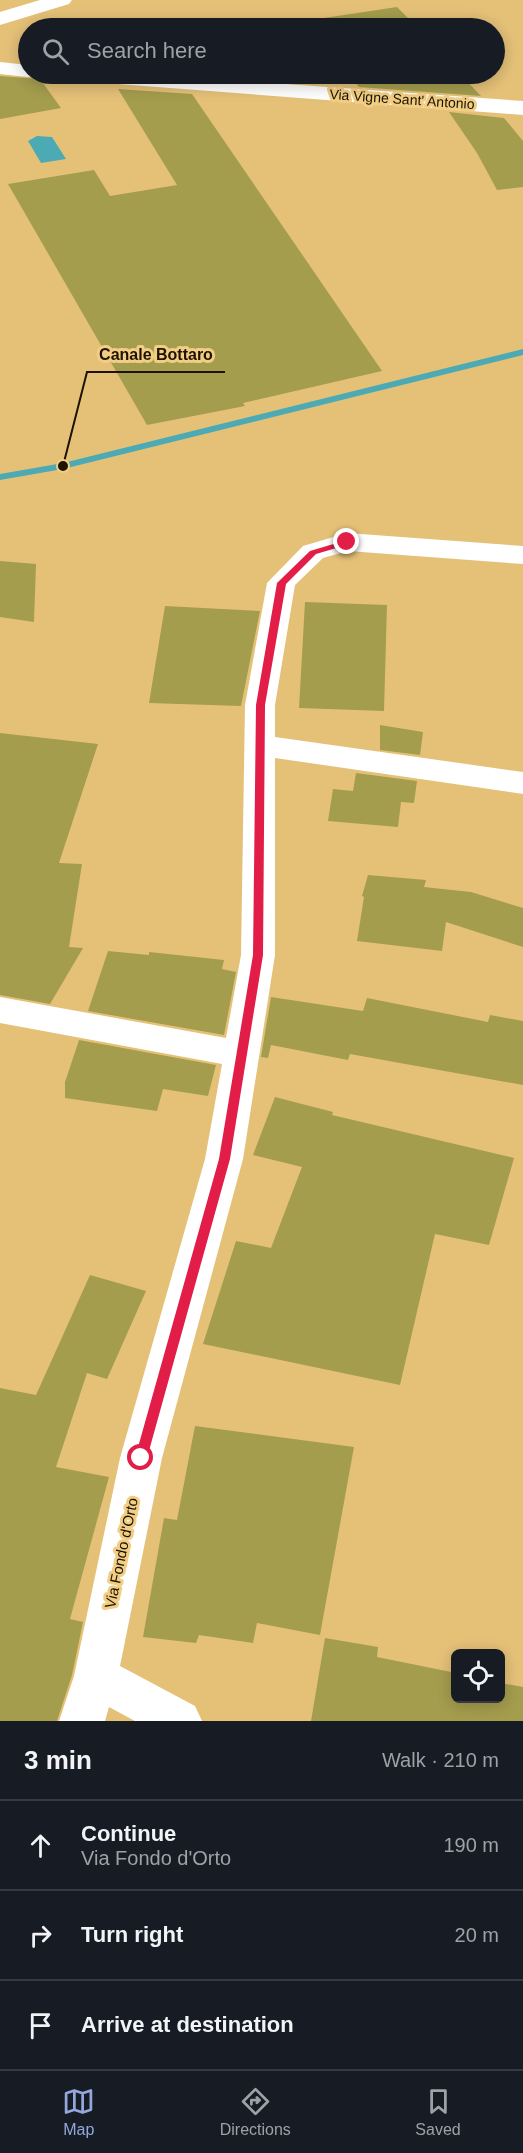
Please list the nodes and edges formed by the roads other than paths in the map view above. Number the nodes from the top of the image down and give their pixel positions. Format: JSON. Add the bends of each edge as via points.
{"nodes":[{"id":1,"x":62,"y":0,"type":"edge"},
{"id":2,"x":0,"y":19,"type":"edge"},
{"id":3,"x":0,"y":68,"type":"edge"},
{"id":4,"x":18,"y":70,"type":"edge"},
{"id":5,"x":200,"y":84,"type":"edge"},
{"id":6,"x":523,"y":108,"type":"edge"},
{"id":7,"x":523,"y":555,"type":"edge"},
{"id":8,"x":261,"y":746,"type":"junction"},
{"id":9,"x":523,"y":783,"type":"edge"},
{"id":10,"x":0,"y":1010,"type":"edge"},
{"id":11,"x":242,"y":1054,"type":"junction"},
{"id":12,"x":96,"y":1676,"type":"junction"},
{"id":13,"x":82,"y":1721,"type":"edge"},
{"id":14,"x":179,"y":1721,"type":"edge"}],
"edges":[{"from":1,"to":2,"type":"street"},
{"from":3,"to":4,"type":"street"},
{"from":5,"to":6,"type":"street","name":"Via Vigne Sant' Antonio"},
{"from":7,"to":8,"type":"street","name":"Via Fondo d'Orto","via":[[347,542],[313,552],[281,583],[260,705]]},
{"from":8,"to":9,"type":"street"},
{"from":8,"to":11,"type":"street","name":"Via Fondo d'Orto","via":[[258,955]]},
{"from":10,"to":11,"type":"street"},
{"from":11,"to":12,"type":"street","name":"Via Fondo d'Orto","via":[[224,1159],[141,1458]]},
{"from":12,"to":13,"type":"street","name":"Via Fondo d'Orto"},
{"from":12,"to":14,"type":"street"}]}
